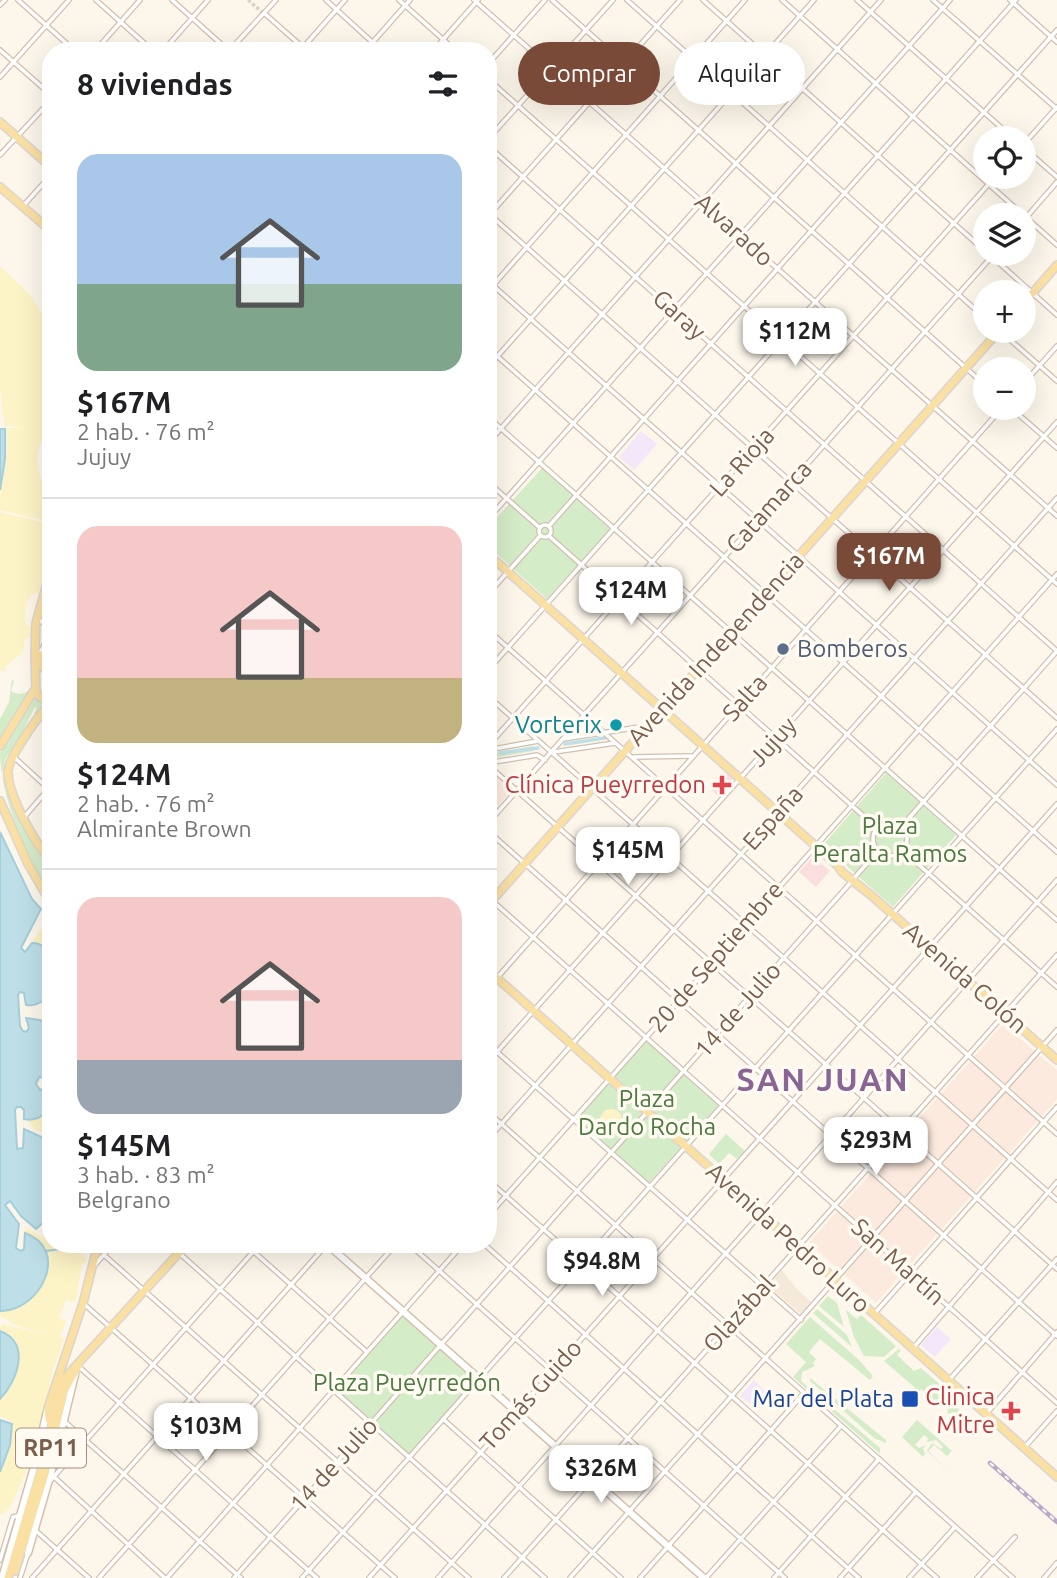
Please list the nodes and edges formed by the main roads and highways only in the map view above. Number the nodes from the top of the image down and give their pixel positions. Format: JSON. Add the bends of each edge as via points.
{"nodes":[{"id":1,"x":0,"y":122,"type":"edge"},
{"id":2,"x":42,"y":159,"type":"edge"},
{"id":3,"x":0,"y":187,"type":"edge"},
{"id":4,"x":42,"y":223,"type":"edge"},
{"id":5,"x":1057,"y":265,"type":"edge"},
{"id":6,"x":1036,"y":290,"type":"edge"},
{"id":7,"x":989,"y":343,"type":"edge"},
{"id":8,"x":497,"y":562,"type":"edge"},
{"id":9,"x":42,"y":607,"type":"edge"},
{"id":10,"x":42,"y":616,"type":"edge"},
{"id":11,"x":42,"y":667,"type":"edge"},
{"id":12,"x":42,"y":677,"type":"edge"},
{"id":13,"x":35,"y":688,"type":"junction"},
{"id":14,"x":42,"y":698,"type":"edge"},
{"id":15,"x":662,"y":710,"type":"junction"},
{"id":16,"x":42,"y":712,"type":"edge"},
{"id":17,"x":0,"y":746,"type":"edge"},
{"id":18,"x":0,"y":801,"type":"edge"},
{"id":19,"x":42,"y":847,"type":"edge"},
{"id":20,"x":42,"y":888,"type":"edge"},
{"id":21,"x":497,"y":893,"type":"edge"},
{"id":22,"x":497,"y":978,"type":"edge"},
{"id":23,"x":1057,"y":1060,"type":"edge"},
{"id":24,"x":96,"y":1253,"type":"edge"},
{"id":25,"x":179,"y":1253,"type":"edge"},
{"id":26,"x":337,"y":1253,"type":"edge"},
{"id":27,"x":74,"y":1371,"type":"junction"},
{"id":28,"x":56,"y":1384,"type":"junction"},
{"id":29,"x":48,"y":1408,"type":"junction"},
{"id":30,"x":50,"y":1427,"type":"junction"},
{"id":31,"x":1057,"y":1477,"type":"edge"},
{"id":32,"x":26,"y":1522,"type":"junction"},
{"id":33,"x":16,"y":1534,"type":"junction"},
{"id":34,"x":18,"y":1546,"type":"junction"},
{"id":35,"x":28,"y":1553,"type":"joint"},
{"id":36,"x":19,"y":1561,"type":"junction"},
{"id":37,"x":2,"y":1578,"type":"edge"},
{"id":38,"x":11,"y":1578,"type":"edge"},
{"id":39,"x":705,"y":1578,"type":"edge"}],
"edges":[{"from":1,"to":2,"type":"main road"},
{"from":3,"to":4,"type":"main road"},
{"from":5,"to":6,"type":"main road"},
{"from":7,"to":15,"type":"main road","name":"Avenida Independencia"},
{"from":8,"to":15,"type":"main road","name":"Avenida Colón"},
{"from":9,"to":13,"type":"main road","via":[[36,627]]},
{"from":10,"to":11,"type":"main road"},
{"from":12,"to":13,"type":"main road"},
{"from":13,"to":14,"type":"main road"},
{"from":13,"to":17,"type":"main road"},
{"from":15,"to":21,"type":"main road","name":"Avenida Independencia","via":[[628,755]]},
{"from":15,"to":23,"type":"main road","name":"Avenida Colón"},
{"from":16,"to":19,"type":"main road","via":[[13,757],[8,774],[24,817]]},
{"from":18,"to":20,"type":"main road"},
{"from":22,"to":31,"type":"main road","name":"Avenida Pedro Luro"},
{"from":24,"to":28,"type":"main road","number":"RP11"},
{"from":25,"to":27,"type":"main road","number":"RP11"},
{"from":26,"to":39,"type":"main road"},
{"from":27,"to":28,"type":"main road"},
{"from":27,"to":30,"type":"main road","number":"RP11","via":[[60,1387]]},
{"from":27,"to":32,"type":"main road","number":"RP11"},
{"from":27,"to":32,"type":"main road","via":[[51,1478]]},
{"from":28,"to":29,"type":"main road","number":"RP11"},
{"from":29,"to":30,"type":"main road"},
{"from":29,"to":32,"type":"main road"},
{"from":30,"to":32,"type":"main road","number":"RP11"},
{"from":32,"to":33,"type":"main road"},
{"from":32,"to":34,"type":"main road","number":"RP11"},
{"from":32,"to":35,"type":"main road"},
{"from":32,"to":36,"type":"main road","number":"RP11"},
{"from":33,"to":34,"type":"main road"},
{"from":33,"to":37,"type":"main road"},
{"from":34,"to":38,"type":"main road","number":"RP11"},
{"from":35,"to":36,"type":"main road"},
{"from":36,"to":38,"type":"main road","number":"RP11"}]}
